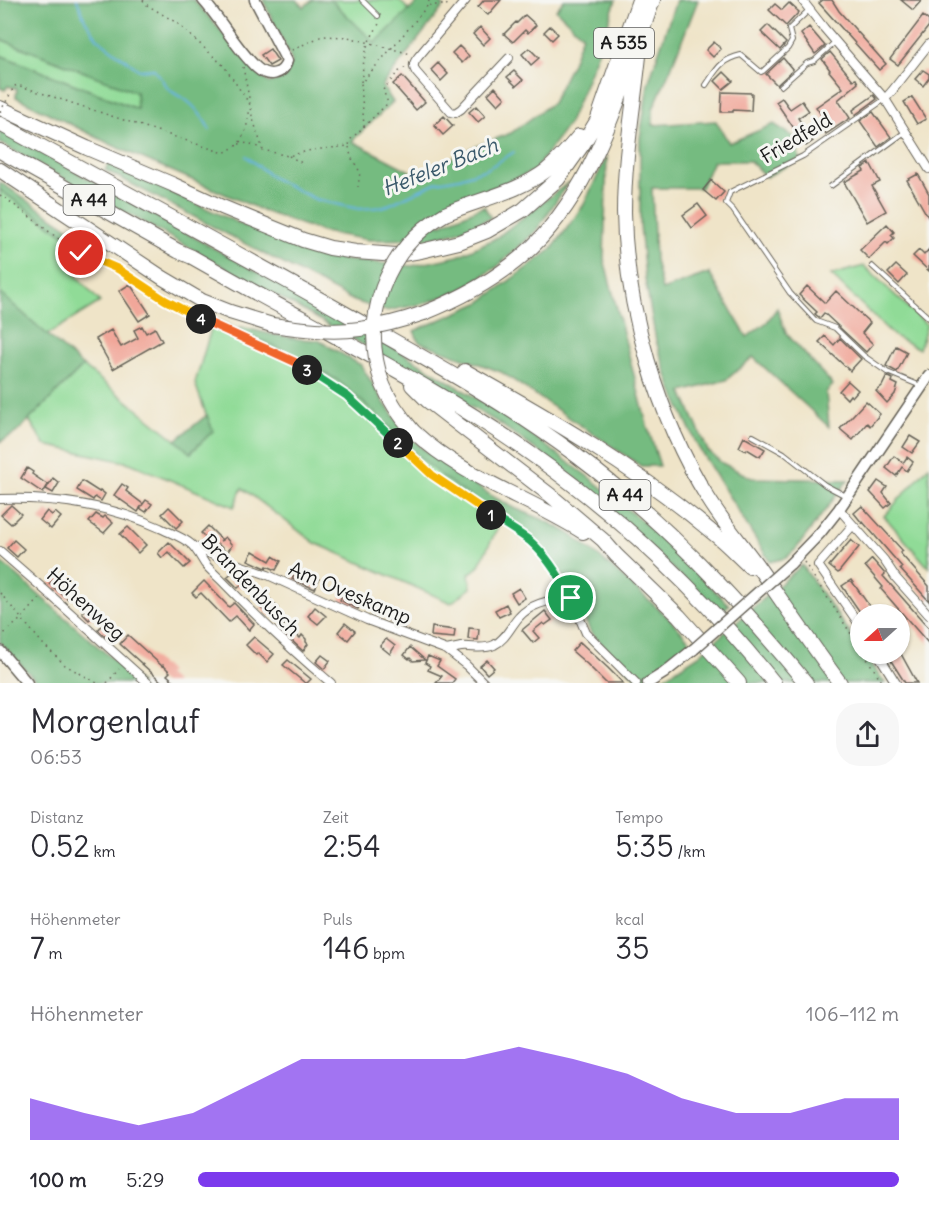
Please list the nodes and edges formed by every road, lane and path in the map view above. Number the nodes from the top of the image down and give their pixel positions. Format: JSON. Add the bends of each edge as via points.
{"nodes":[{"id":1,"x":143,"y":0,"type":"edge"},
{"id":2,"x":203,"y":0,"type":"edge"},
{"id":3,"x":255,"y":0,"type":"edge"},
{"id":4,"x":363,"y":0,"type":"edge"},
{"id":5,"x":429,"y":0,"type":"edge"},
{"id":6,"x":442,"y":0,"type":"edge"},
{"id":7,"x":466,"y":0,"type":"edge"},
{"id":8,"x":639,"y":0,"type":"edge"},
{"id":9,"x":653,"y":0,"type":"edge"},
{"id":10,"x":802,"y":0,"type":"edge"},
{"id":11,"x":428,"y":5,"type":"junction"},
{"id":12,"x":809,"y":9,"type":"junction"},
{"id":13,"x":378,"y":16,"type":"joint"},
{"id":14,"x":641,"y":36,"type":"junction"},
{"id":15,"x":836,"y":42,"type":"junction"},
{"id":16,"x":368,"y":43,"type":"junction"},
{"id":17,"x":929,"y":44,"type":"edge"},
{"id":18,"x":392,"y":48,"type":"junction"},
{"id":19,"x":284,"y":53,"type":"junction"},
{"id":20,"x":509,"y":58,"type":"dead end"},
{"id":21,"x":416,"y":59,"type":"junction"},
{"id":22,"x":243,"y":66,"type":"dead end"},
{"id":23,"x":361,"y":83,"type":"junction"},
{"id":24,"x":609,"y":86,"type":"junction"},
{"id":25,"x":706,"y":86,"type":"dead end"},
{"id":26,"x":781,"y":86,"type":"dead end"},
{"id":27,"x":885,"y":99,"type":"junction"},
{"id":28,"x":251,"y":106,"type":"junction"},
{"id":29,"x":0,"y":110,"type":"edge"},
{"id":30,"x":0,"y":124,"type":"edge"},
{"id":31,"x":364,"y":127,"type":"junction"},
{"id":32,"x":906,"y":132,"type":"junction"},
{"id":33,"x":239,"y":144,"type":"junction"},
{"id":34,"x":349,"y":146,"type":"junction"},
{"id":35,"x":263,"y":150,"type":"junction"},
{"id":36,"x":0,"y":151,"type":"edge"},
{"id":37,"x":288,"y":156,"type":"junction"},
{"id":38,"x":302,"y":163,"type":"dead end"},
{"id":39,"x":929,"y":169,"type":"edge"},
{"id":40,"x":0,"y":170,"type":"edge"},
{"id":41,"x":831,"y":186,"type":"dead end"},
{"id":42,"x":358,"y":187,"type":"dead end"},
{"id":43,"x":0,"y":195,"type":"edge"},
{"id":44,"x":872,"y":266,"type":"dead end"},
{"id":45,"x":133,"y":280,"type":"joint"},
{"id":46,"x":929,"y":318,"type":"edge"},
{"id":47,"x":408,"y":348,"type":"junction"},
{"id":48,"x":396,"y":369,"type":"junction"},
{"id":49,"x":929,"y":376,"type":"edge"},
{"id":50,"x":922,"y":387,"type":"junction"},
{"id":51,"x":753,"y":435,"type":"dead end"},
{"id":52,"x":847,"y":496,"type":"junction"},
{"id":53,"x":0,"y":499,"type":"edge"},
{"id":54,"x":839,"y":509,"type":"junction"},
{"id":55,"x":853,"y":525,"type":"junction"},
{"id":56,"x":193,"y":546,"type":"junction"},
{"id":57,"x":0,"y":551,"type":"edge"},
{"id":58,"x":616,"y":555,"type":"junction"},
{"id":59,"x":803,"y":561,"type":"dead end"},
{"id":60,"x":0,"y":593,"type":"edge"},
{"id":61,"x":41,"y":596,"type":"dead end"},
{"id":62,"x":571,"y":598,"type":"junction"},
{"id":63,"x":785,"y":607,"type":"junction"},
{"id":64,"x":850,"y":611,"type":"edge"},
{"id":65,"x":929,"y":615,"type":"edge"},
{"id":66,"x":21,"y":619,"type":"junction"},
{"id":67,"x":850,"y":632,"type":"edge"},
{"id":68,"x":0,"y":637,"type":"edge"},
{"id":69,"x":447,"y":650,"type":"junction"},
{"id":70,"x":0,"y":651,"type":"edge"},
{"id":71,"x":125,"y":661,"type":"junction"},
{"id":72,"x":871,"y":664,"type":"edge"},
{"id":73,"x":884,"y":664,"type":"edge"},
{"id":74,"x":650,"y":682,"type":"edge"},
{"id":75,"x":27,"y":683,"type":"edge"},
{"id":76,"x":98,"y":683,"type":"edge"},
{"id":77,"x":107,"y":683,"type":"edge"},
{"id":78,"x":148,"y":683,"type":"edge"},
{"id":79,"x":331,"y":683,"type":"edge"},
{"id":80,"x":484,"y":683,"type":"edge"},
{"id":81,"x":636,"y":683,"type":"edge"},
{"id":82,"x":739,"y":683,"type":"edge"},
{"id":83,"x":774,"y":683,"type":"edge"},
{"id":84,"x":806,"y":683,"type":"edge"},
{"id":85,"x":840,"y":683,"type":"edge"},
{"id":86,"x":883,"y":683,"type":"edge"},
{"id":87,"x":896,"y":683,"type":"edge"}],
"edges":[{"from":1,"to":28,"type":"path","via":[[177,23],[224,66]]},
{"from":2,"to":19,"type":"street","via":[[258,69],[271,75],[282,71],[287,61]]},
{"from":3,"to":19,"type":"street"},
{"from":4,"to":13,"type":"lane"},
{"from":5,"to":11,"type":"path"},
{"from":6,"to":11,"type":"path","via":[[447,5]]},
{"from":7,"to":21,"type":"street"},
{"from":8,"to":24,"type":"highway","number":"A 535"},
{"from":9,"to":14,"type":"highway","number":"A 535"},
{"from":10,"to":12,"type":"street"},
{"from":11,"to":18,"type":"path"},
{"from":12,"to":15,"type":"street"},
{"from":12,"to":25,"type":"lane","via":[[789,29],[792,41],[788,48],[763,71],[741,55],[733,57],[720,64]]},
{"from":13,"to":16,"type":"path","via":[[381,23]]},
{"from":14,"to":40,"type":"highway","bridge":true,"via":[[589,168],[559,216],[532,247],[498,275],[450,303],[362,329],[310,330],[272,325],[202,301]]},
{"from":14,"to":63,"type":"highway","via":[[630,116],[624,212],[628,262],[647,359],[661,402],[702,487]]},
{"from":15,"to":26,"type":"lane"},
{"from":15,"to":27,"type":"street"},
{"from":16,"to":18,"type":"path"},
{"from":16,"to":19,"type":"path","via":[[322,36]]},
{"from":16,"to":23,"type":"path"},
{"from":17,"to":27,"type":"street"},
{"from":18,"to":21,"type":"path"},
{"from":18,"to":23,"type":"path"},
{"from":20,"to":21,"type":"street","via":[[455,113],[416,72]]},
{"from":21,"to":31,"type":"path","via":[[383,90],[388,103]]},
{"from":22,"to":28,"type":"path"},
{"from":23,"to":31,"type":"path"},
{"from":24,"to":29,"type":"highway","via":[[597,122],[583,144],[558,179],[523,210],[459,242],[396,255],[330,248],[282,232]]},
{"from":24,"to":58,"type":"highway","bridge":true,"via":[[587,126],[546,170],[517,188],[445,214],[422,229],[405,247],[387,276],[376,308],[374,341],[388,395],[398,413],[426,443],[454,464],[556,516]]},
{"from":27,"to":32,"type":"street"},
{"from":27,"to":50,"type":"lane","name":"Friedfeld","via":[[803,156],[730,192],[726,203],[790,293],[816,321],[835,328],[887,372]]},
{"from":28,"to":33,"type":"path"},
{"from":28,"to":35,"type":"path"},
{"from":29,"to":33,"type":"path","bridge":true,"via":[[17,85],[224,153]]},
{"from":30,"to":47,"type":"highway","number":"A 44"},
{"from":31,"to":34,"type":"path"},
{"from":32,"to":39,"type":"street"},
{"from":32,"to":41,"type":"lane"},
{"from":33,"to":35,"type":"path","via":[[249,143]]},
{"from":34,"to":37,"type":"path"},
{"from":34,"to":42,"type":"path","via":[[360,172]]},
{"from":35,"to":37,"type":"path"},
{"from":36,"to":48,"type":"highway","number":"A 44"},
{"from":37,"to":38,"type":"path"},
{"from":43,"to":45,"type":"path","via":[[81,253]]},
{"from":44,"to":46,"type":"lane"},
{"from":45,"to":62,"type":"lane","via":[[197,317],[295,362],[347,396],[432,475],[529,541],[546,557]]},
{"from":47,"to":63,"type":"highway","via":[[450,363],[605,453],[714,534],[752,568]]},
{"from":47,"to":84,"type":"highway","number":"A 44","via":[[546,434],[644,510],[712,575]]},
{"from":48,"to":58,"type":"highway","via":[[428,401],[550,495]]},
{"from":48,"to":83,"type":"highway","number":"A 44","via":[[495,429],[592,499],[696,594]]},
{"from":49,"to":50,"type":"street"},
{"from":50,"to":52,"type":"street"},
{"from":51,"to":52,"type":"lane"},
{"from":52,"to":54,"type":"street"},
{"from":53,"to":56,"type":"street","name":"Brandenbusch","via":[[61,500],[113,510],[172,533]]},
{"from":54,"to":55,"type":"street"},
{"from":54,"to":74,"type":"street","bridge":true,"via":[[790,564],[694,649]]},
{"from":55,"to":64,"type":"street","via":[[818,565]]},
{"from":55,"to":65,"type":"street"},
{"from":56,"to":69,"type":"street","name":"Am Oveskamp","via":[[268,575],[366,621]]},
{"from":56,"to":79,"type":"street","name":"Brandenbusch","via":[[206,565],[264,625]]},
{"from":57,"to":71,"type":"street","name":"Höhenweg"},
{"from":58,"to":82,"type":"highway","via":[[679,616]]},
{"from":59,"to":67,"type":"path"},
{"from":60,"to":66,"type":"path"},
{"from":61,"to":66,"type":"path"},
{"from":62,"to":69,"type":"street","via":[[545,602],[528,610],[494,645]]},
{"from":62,"to":81,"type":"street","via":[[586,633]]},
{"from":63,"to":85,"type":"highway"},
{"from":66,"to":68,"type":"path"},
{"from":66,"to":76,"type":"path","via":[[65,665]]},
{"from":69,"to":80,"type":"street","name":"Am Oveskamp"},
{"from":70,"to":75,"type":"street"},
{"from":71,"to":77,"type":"path"},
{"from":71,"to":78,"type":"street","name":"Höhenweg"},
{"from":72,"to":86,"type":"path"},
{"from":73,"to":87,"type":"street"}]}
